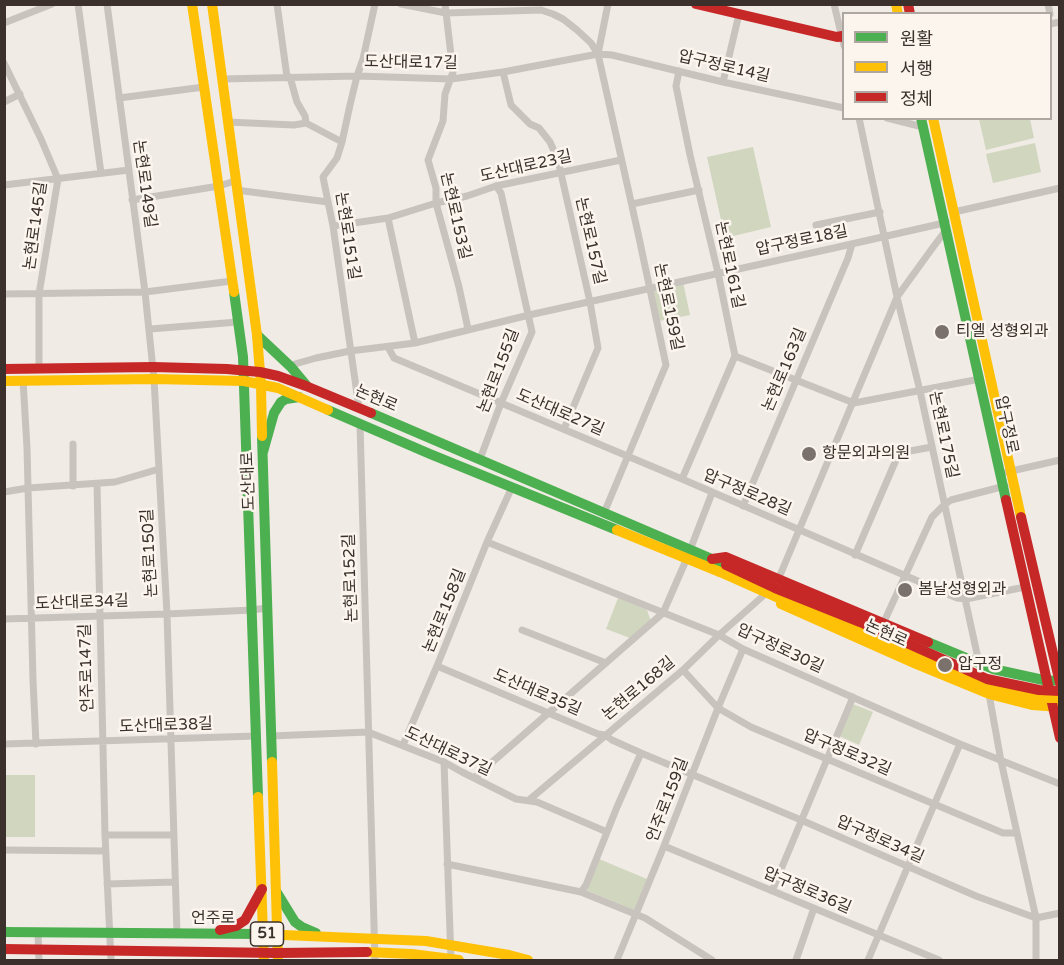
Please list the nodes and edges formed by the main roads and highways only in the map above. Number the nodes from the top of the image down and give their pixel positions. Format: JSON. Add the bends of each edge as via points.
{"nodes":[{"id":1,"x":192,"y":4,"type":"edge"},
{"id":2,"x":212,"y":4,"type":"edge"},
{"id":3,"x":696,"y":4,"type":"edge"},
{"id":4,"x":842,"y":40,"type":"edge"},
{"id":5,"x":933,"y":120,"type":"edge"},
{"id":6,"x":922,"y":123,"type":"edge"},
{"id":7,"x":257,"y":335,"type":"junction"},
{"id":8,"x":4,"y":369,"type":"edge"},
{"id":9,"x":260,"y":372,"type":"junction"},
{"id":10,"x":153,"y":373,"type":"junction"},
{"id":11,"x":244,"y":376,"type":"junction"},
{"id":12,"x":4,"y":381,"type":"edge"},
{"id":13,"x":261,"y":385,"type":"junction"},
{"id":14,"x":306,"y":386,"type":"junction"},
{"id":15,"x":299,"y":397,"type":"junction"},
{"id":16,"x":263,"y":452,"type":"junction"},
{"id":17,"x":1006,"y":472,"type":"junction"},
{"id":18,"x":1009,"y":485,"type":"junction"},
{"id":19,"x":689,"y":554,"type":"junction"},
{"id":20,"x":711,"y":563,"type":"junction"},
{"id":21,"x":723,"y":569,"type":"junction"},
{"id":22,"x":976,"y":662,"type":"junction"},
{"id":23,"x":993,"y":669,"type":"junction"},
{"id":24,"x":1056,"y":681,"type":"edge"},
{"id":25,"x":966,"y":684,"type":"junction"},
{"id":26,"x":1059,"y":691,"type":"edge"},
{"id":27,"x":987,"y":693,"type":"junction"},
{"id":28,"x":1057,"y":704,"type":"edge"},
{"id":29,"x":1059,"y":738,"type":"edge"},
{"id":30,"x":262,"y":889,"type":"junction"},
{"id":31,"x":276,"y":891,"type":"junction"},
{"id":32,"x":4,"y":932,"type":"edge"},
{"id":33,"x":207,"y":934,"type":"junction"},
{"id":34,"x":263,"y":934,"type":"junction"},
{"id":35,"x":277,"y":935,"type":"junction"},
{"id":36,"x":324,"y":936,"type":"junction"},
{"id":37,"x":4,"y":949,"type":"edge"},
{"id":38,"x":214,"y":952,"type":"junction"},
{"id":39,"x":319,"y":952,"type":"junction"},
{"id":40,"x":38,"y":956,"type":"edge"},
{"id":41,"x":111,"y":956,"type":"edge"},
{"id":42,"x":178,"y":956,"type":"edge"},
{"id":43,"x":375,"y":956,"type":"edge"},
{"id":44,"x":263,"y":957,"type":"edge"},
{"id":45,"x":277,"y":957,"type":"edge"},
{"id":46,"x":240,"y":960,"type":"edge"},
{"id":47,"x":305,"y":960,"type":"edge"},
{"id":48,"x":454,"y":960,"type":"edge"},
{"id":49,"x":528,"y":960,"type":"edge"}],
"edges":[{"from":1,"to":11,"type":"main road","name":"도산대로"},
{"from":2,"to":7,"type":"main road","name":"도산대로"},
{"from":3,"to":4,"type":"main road"},
{"from":5,"to":17,"type":"main road","name":"압구정로"},
{"from":6,"to":17,"type":"main road","name":"압구정로","via":[[980,379]]},
{"from":7,"to":9,"type":"main road","name":"도산대로"},
{"from":7,"to":14,"type":"main road"},
{"from":8,"to":10,"type":"main road","name":"논현로"},
{"from":9,"to":11,"type":"main road","name":"논현로"},
{"from":9,"to":13,"type":"main road","name":"도산대로"},
{"from":9,"to":14,"type":"main road","name":"논현로"},
{"from":10,"to":11,"type":"main road","name":"논현로"},
{"from":10,"to":12,"type":"main road","name":"논현로"},
{"from":11,"to":13,"type":"main road","name":"논현로"},
{"from":11,"to":30,"type":"main road","name":"도산대로"},
{"from":13,"to":15,"type":"main road","name":"논현로"},
{"from":13,"to":16,"type":"main road","name":"도산대로"},
{"from":14,"to":19,"type":"main road","name":"논현로","via":[[604,513]]},
{"from":15,"to":16,"type":"main road","via":[[281,402]]},
{"from":15,"to":19,"type":"main road","name":"논현로","via":[[512,487]]},
{"from":16,"to":31,"type":"main road","name":"도산대로"},
{"from":17,"to":18,"type":"main road","name":"압구정로"},
{"from":18,"to":24,"type":"main road","name":"압구정로"},
{"from":18,"to":24,"type":"main road","name":"압구정로","via":[[1025,587]]},
{"from":19,"to":20,"type":"main road","name":"논현로"},
{"from":20,"to":21,"type":"main road","name":"논현로"},
{"from":20,"to":22,"type":"main road","name":"논현로","via":[[726,557]]},
{"from":20,"to":25,"type":"main road","name":"논현로","via":[[716,576]]},
{"from":21,"to":26,"type":"main road","name":"논현로","bridge":true,"via":[[860,622],[987,679]]},
{"from":21,"to":28,"type":"main road","name":"논현로","bridge":true,"via":[[774,596],[987,687]]},
{"from":22,"to":23,"type":"main road","name":"논현로"},
{"from":22,"to":25,"type":"main road","via":[[977,677]]},
{"from":23,"to":24,"type":"main road","name":"논현로"},
{"from":23,"to":27,"type":"main road","via":[[982,680]]},
{"from":24,"to":28,"type":"main road","name":"압구정로"},
{"from":25,"to":27,"type":"main road","name":"논현로"},
{"from":27,"to":28,"type":"main road","name":"논현로","via":[[1032,705]]},
{"from":28,"to":29,"type":"main road","name":"압구정로"},
{"from":30,"to":33,"type":"main road","via":[[242,923]]},
{"from":30,"to":34,"type":"main road","name":"도산대로"},
{"from":31,"to":35,"type":"main road","name":"도산대로"},
{"from":31,"to":36,"type":"main road","via":[[296,922]]},
{"from":32,"to":33,"type":"main road","name":"언주로","number":"51"},
{"from":33,"to":34,"type":"main road","name":"언주로","number":"51"},
{"from":34,"to":35,"type":"main road","name":"언주로","number":"51"},
{"from":34,"to":44,"type":"main road","name":"도산대로"},
{"from":35,"to":36,"type":"main road","name":"언주로","number":"51"},
{"from":35,"to":45,"type":"main road","name":"도산대로"},
{"from":36,"to":49,"type":"main road","name":"언주로","number":"51","via":[[426,941]]},
{"from":37,"to":40,"type":"main road","name":"언주로","number":"51"},
{"from":38,"to":42,"type":"main road","name":"언주로","number":"51"},
{"from":38,"to":44,"type":"main road","name":"언주로","number":"51"},
{"from":38,"to":46,"type":"main road"},
{"from":39,"to":43,"type":"main road","name":"언주로","number":"51"},
{"from":39,"to":45,"type":"main road","name":"언주로","number":"51"},
{"from":39,"to":47,"type":"main road"},
{"from":40,"to":41,"type":"main road","name":"언주로","number":"51"},
{"from":41,"to":42,"type":"main road","name":"언주로","number":"51"},
{"from":43,"to":48,"type":"main road","name":"언주로","number":"51","via":[[412,954]]},
{"from":44,"to":45,"type":"main road","name":"언주로","number":"51"}]}
